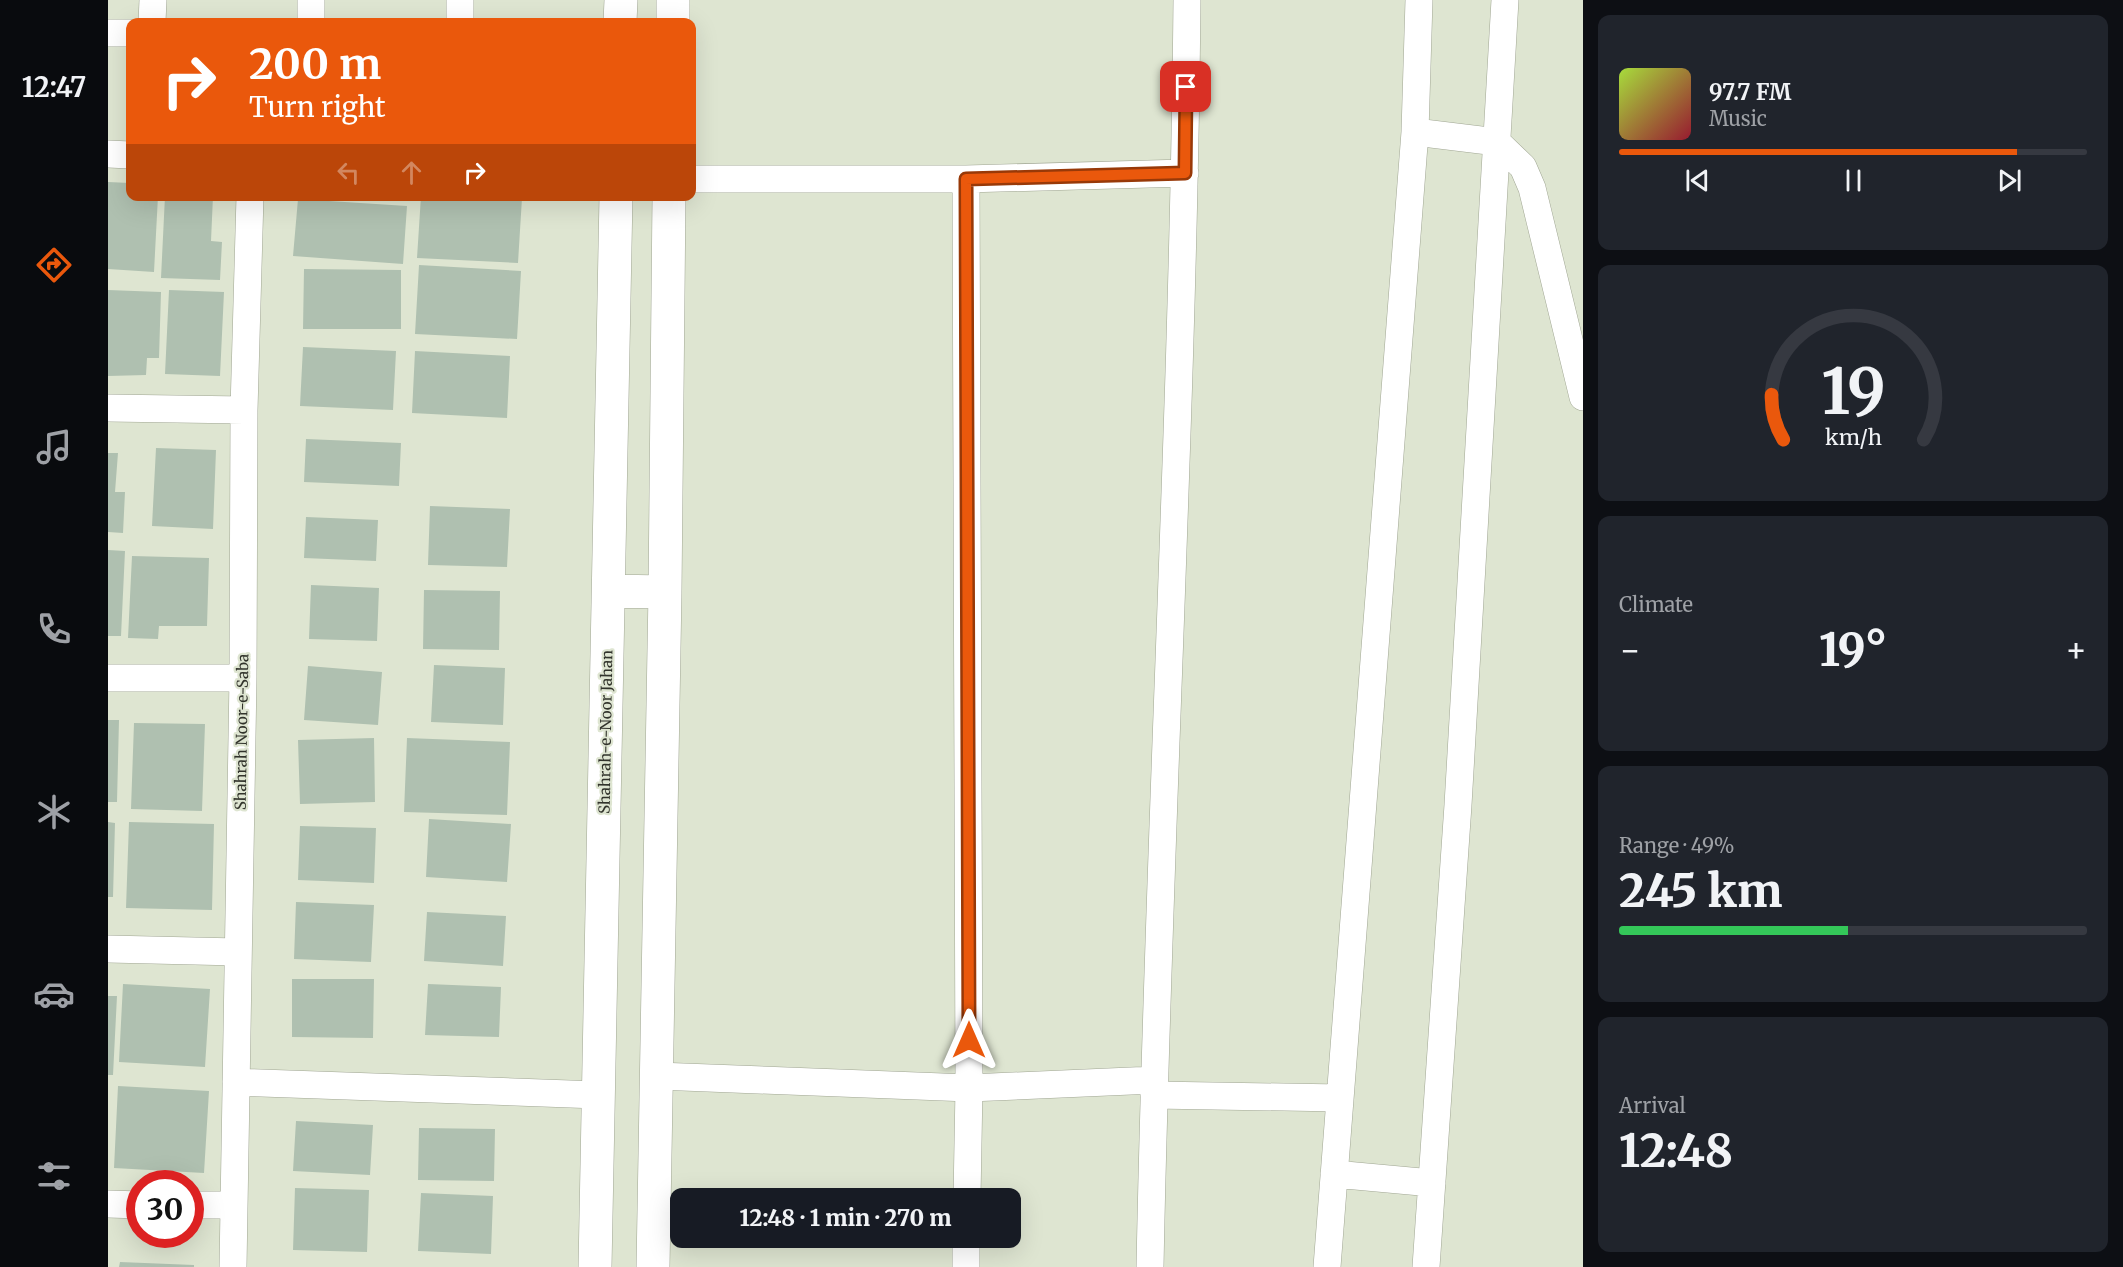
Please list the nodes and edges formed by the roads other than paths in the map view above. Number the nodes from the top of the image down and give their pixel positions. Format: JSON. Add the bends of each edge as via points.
{"nodes":[{"id":1,"x":153,"y":0,"type":"edge"},
{"id":2,"x":311,"y":0,"type":"edge"},
{"id":3,"x":460,"y":0,"type":"edge"},
{"id":4,"x":621,"y":0,"type":"edge"},
{"id":5,"x":673,"y":0,"type":"edge"},
{"id":6,"x":1187,"y":0,"type":"edge"},
{"id":7,"x":1419,"y":0,"type":"edge"},
{"id":8,"x":1505,"y":0,"type":"edge"},
{"id":9,"x":152,"y":18,"type":"edge"},
{"id":10,"x":311,"y":18,"type":"edge"},
{"id":11,"x":460,"y":18,"type":"edge"},
{"id":12,"x":620,"y":18,"type":"edge"},
{"id":13,"x":673,"y":18,"type":"edge"},
{"id":14,"x":108,"y":33,"type":"edge"},
{"id":15,"x":126,"y":33,"type":"edge"},
{"id":16,"x":1416,"y":132,"type":"junction"},
{"id":17,"x":1497,"y":142,"type":"junction"},
{"id":18,"x":108,"y":154,"type":"edge"},
{"id":19,"x":126,"y":155,"type":"edge"},
{"id":20,"x":1185,"y":173,"type":"junction"},
{"id":21,"x":696,"y":178,"type":"edge"},
{"id":22,"x":966,"y":179,"type":"junction"},
{"id":23,"x":250,"y":201,"type":"edge"},
{"id":24,"x":616,"y":201,"type":"edge"},
{"id":25,"x":669,"y":201,"type":"edge"},
{"id":26,"x":1583,"y":397,"type":"edge"},
{"id":27,"x":108,"y":408,"type":"edge"},
{"id":28,"x":244,"y":411,"type":"junction"},
{"id":29,"x":609,"y":591,"type":"junction"},
{"id":30,"x":664,"y":592,"type":"junction"},
{"id":31,"x":108,"y":678,"type":"edge"},
{"id":32,"x":243,"y":678,"type":"junction"},
{"id":33,"x":108,"y":949,"type":"edge"},
{"id":34,"x":238,"y":952,"type":"junction"},
{"id":35,"x":657,"y":1076,"type":"junction"},
{"id":36,"x":237,"y":1082,"type":"junction"},
{"id":37,"x":1154,"y":1087,"type":"junction"},
{"id":38,"x":969,"y":1088,"type":"junction"},
{"id":39,"x":598,"y":1095,"type":"junction"},
{"id":40,"x":1340,"y":1098,"type":"junction"},
{"id":41,"x":1334,"y":1174,"type":"junction"},
{"id":42,"x":1432,"y":1183,"type":"junction"},
{"id":43,"x":967,"y":1188,"type":"edge"},
{"id":44,"x":108,"y":1204,"type":"edge"},
{"id":45,"x":126,"y":1204,"type":"edge"},
{"id":46,"x":204,"y":1205,"type":"edge"},
{"id":47,"x":234,"y":1205,"type":"junction"},
{"id":48,"x":966,"y":1248,"type":"edge"},
{"id":49,"x":233,"y":1267,"type":"edge"},
{"id":50,"x":595,"y":1267,"type":"edge"},
{"id":51,"x":653,"y":1267,"type":"edge"},
{"id":52,"x":966,"y":1267,"type":"edge"},
{"id":53,"x":1150,"y":1267,"type":"edge"},
{"id":54,"x":1327,"y":1267,"type":"edge"},
{"id":55,"x":1426,"y":1267,"type":"edge"}],
"edges":[{"from":1,"to":9,"type":"street"},
{"from":2,"to":10,"type":"street"},
{"from":3,"to":11,"type":"street"},
{"from":4,"to":12,"type":"main road"},
{"from":5,"to":13,"type":"main road"},
{"from":6,"to":20,"type":"street"},
{"from":7,"to":16,"type":"street"},
{"from":8,"to":17,"type":"street"},
{"from":14,"to":15,"type":"street"},
{"from":16,"to":17,"type":"street"},
{"from":16,"to":40,"type":"street"},
{"from":17,"to":26,"type":"street","via":[[1523,167],[1532,188]]},
{"from":17,"to":42,"type":"street"},
{"from":18,"to":19,"type":"street"},
{"from":20,"to":22,"type":"street"},
{"from":20,"to":37,"type":"street"},
{"from":21,"to":22,"type":"street"},
{"from":22,"to":38,"type":"street"},
{"from":23,"to":28,"type":"street","name":"Shahrah Noor-e-Saba"},
{"from":24,"to":29,"type":"main road","name":"Shahrah-e-Noor Jahan"},
{"from":25,"to":30,"type":"main road"},
{"from":27,"to":28,"type":"street"},
{"from":28,"to":32,"type":"street","name":"Shahrah Noor-e-Saba"},
{"from":29,"to":30,"type":"main road"},
{"from":29,"to":39,"type":"main road","name":"Shahrah-e-Noor Jahan"},
{"from":30,"to":35,"type":"main road"},
{"from":31,"to":32,"type":"street"},
{"from":32,"to":34,"type":"street","name":"Shahrah Noor-e-Saba"},
{"from":33,"to":34,"type":"street"},
{"from":34,"to":36,"type":"street","name":"Shahrah Noor-e-Saba"},
{"from":35,"to":38,"type":"street"},
{"from":35,"to":51,"type":"main road"},
{"from":36,"to":39,"type":"street"},
{"from":36,"to":47,"type":"street","name":"Shahrah Noor-e-Saba"},
{"from":37,"to":38,"type":"street"},
{"from":37,"to":40,"type":"street"},
{"from":37,"to":53,"type":"street"},
{"from":38,"to":43,"type":"street"},
{"from":39,"to":50,"type":"main road","name":"Shahrah-e-Noor Jahan"},
{"from":40,"to":41,"type":"street"},
{"from":41,"to":42,"type":"street"},
{"from":41,"to":54,"type":"street"},
{"from":42,"to":55,"type":"street"},
{"from":44,"to":45,"type":"street"},
{"from":46,"to":47,"type":"street"},
{"from":47,"to":49,"type":"street","name":"Shahrah Noor-e-Saba"},
{"from":48,"to":52,"type":"street"}]}
